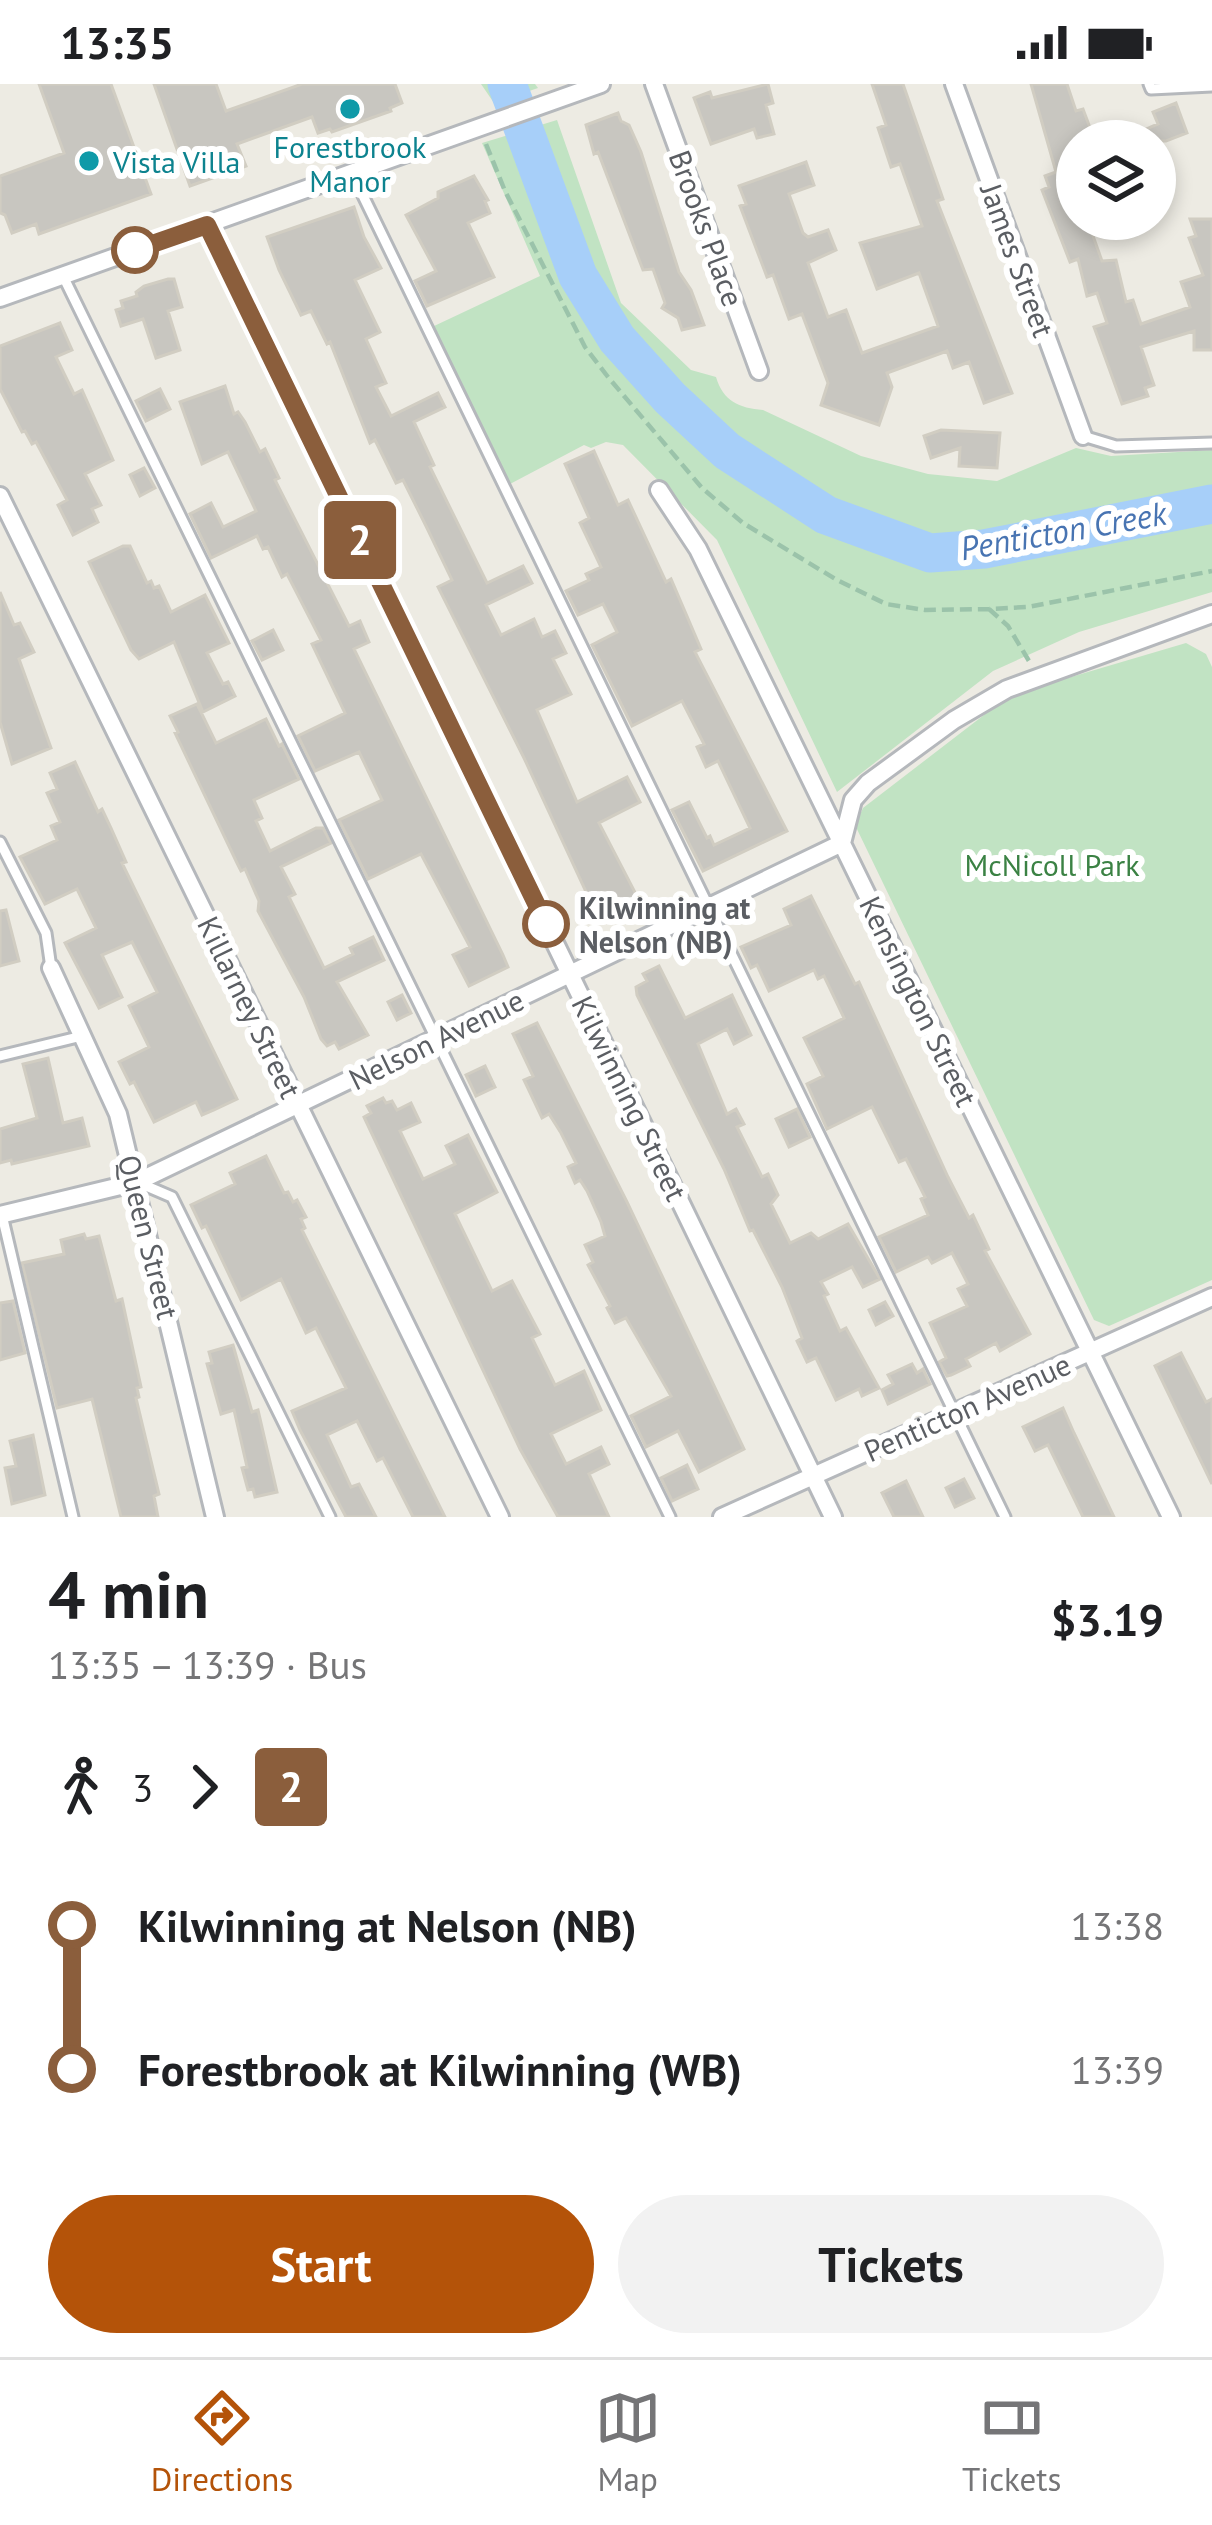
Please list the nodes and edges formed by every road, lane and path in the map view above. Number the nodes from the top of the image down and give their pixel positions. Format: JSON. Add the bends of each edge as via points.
{"nodes":[{"id":1,"x":601,"y":84,"type":"edge"},
{"id":2,"x":654,"y":84,"type":"edge"},
{"id":3,"x":954,"y":84,"type":"edge"},
{"id":4,"x":1149,"y":84,"type":"edge"},
{"id":5,"x":1212,"y":86,"type":"edge"},
{"id":6,"x":479,"y":128,"type":"junction"},
{"id":7,"x":352,"y":173,"type":"junction"},
{"id":8,"x":207,"y":225,"type":"junction"},
{"id":9,"x":63,"y":276,"type":"junction"},
{"id":10,"x":0,"y":298,"type":"edge"},
{"id":11,"x":759,"y":371,"type":"dead end"},
{"id":12,"x":1083,"y":436,"type":"joint"},
{"id":13,"x":1212,"y":442,"type":"edge"},
{"id":14,"x":659,"y":490,"type":"dead end"},
{"id":15,"x":0,"y":496,"type":"edge"},
{"id":16,"x":1212,"y":571,"type":"edge"},
{"id":17,"x":988,"y":609,"type":"junction"},
{"id":18,"x":1212,"y":614,"type":"edge"},
{"id":19,"x":1037,"y":677,"type":"junction"},
{"id":20,"x":0,"y":842,"type":"edge"},
{"id":21,"x":842,"y":843,"type":"junction"},
{"id":22,"x":708,"y":908,"type":"junction"},
{"id":23,"x":51,"y":968,"type":"joint"},
{"id":24,"x":570,"y":974,"type":"junction"},
{"id":25,"x":82,"y":1036,"type":"junction"},
{"id":26,"x":436,"y":1038,"type":"junction"},
{"id":27,"x":0,"y":1056,"type":"edge"},
{"id":28,"x":298,"y":1105,"type":"junction"},
{"id":29,"x":137,"y":1182,"type":"junction"},
{"id":30,"x":1,"y":1215,"type":"edge"},
{"id":31,"x":1212,"y":1297,"type":"edge"},
{"id":32,"x":1090,"y":1352,"type":"junction"},
{"id":33,"x":954,"y":1413,"type":"junction"},
{"id":34,"x":813,"y":1476,"type":"junction"},
{"id":35,"x":73,"y":1517,"type":"edge"},
{"id":36,"x":214,"y":1517,"type":"edge"},
{"id":37,"x":330,"y":1517,"type":"edge"},
{"id":38,"x":500,"y":1517,"type":"edge"},
{"id":39,"x":670,"y":1517,"type":"edge"},
{"id":40,"x":722,"y":1517,"type":"edge"},
{"id":41,"x":833,"y":1517,"type":"edge"},
{"id":42,"x":1005,"y":1517,"type":"edge"},
{"id":43,"x":1171,"y":1517,"type":"edge"}],
"edges":[{"from":1,"to":6,"type":"street"},
{"from":2,"to":11,"type":"street","name":"Brooks Place"},
{"from":3,"to":12,"type":"street","name":"James Street"},
{"from":4,"to":5,"type":"lane"},
{"from":6,"to":7,"type":"street"},
{"from":6,"to":17,"type":"path","via":[[584,346],[700,485],[743,523],[886,604]]},
{"from":7,"to":8,"type":"street"},
{"from":7,"to":22,"type":"lane"},
{"from":8,"to":9,"type":"street"},
{"from":8,"to":24,"type":"street","name":"Kilwinning Street"},
{"from":9,"to":10,"type":"street"},
{"from":9,"to":26,"type":"lane"},
{"from":12,"to":13,"type":"lane","via":[[1116,446]]},
{"from":14,"to":21,"type":"street","name":"Kensington Street","via":[[698,550]]},
{"from":15,"to":28,"type":"street","name":"Killarney Street"},
{"from":16,"to":17,"type":"path"},
{"from":17,"to":19,"type":"path","via":[[1008,626]]},
{"from":18,"to":19,"type":"street"},
{"from":19,"to":21,"type":"street","via":[[954,720],[868,783],[854,800]]},
{"from":20,"to":23,"type":"lane","via":[[46,933]]},
{"from":21,"to":22,"type":"street","name":"Nelson Avenue"},
{"from":21,"to":32,"type":"street","name":"Kensington Street"},
{"from":22,"to":24,"type":"street","name":"Nelson Avenue"},
{"from":22,"to":33,"type":"lane"},
{"from":23,"to":25,"type":"street","name":"Queen Street"},
{"from":24,"to":26,"type":"street","name":"Nelson Avenue"},
{"from":24,"to":34,"type":"street","name":"Kilwinning Street"},
{"from":25,"to":27,"type":"lane"},
{"from":25,"to":29,"type":"street","name":"Queen Street","via":[[118,1114]]},
{"from":26,"to":28,"type":"street","name":"Nelson Avenue"},
{"from":26,"to":39,"type":"lane"},
{"from":28,"to":29,"type":"street","name":"Nelson Avenue"},
{"from":28,"to":38,"type":"street","name":"Killarney Street"},
{"from":29,"to":30,"type":"street","name":"Nelson Avenue"},
{"from":29,"to":36,"type":"street","name":"Queen Street"},
{"from":29,"to":37,"type":"lane","via":[[172,1197]]},
{"from":30,"to":35,"type":"lane"},
{"from":31,"to":32,"type":"street","name":"Penticton Avenue"},
{"from":32,"to":33,"type":"street","name":"Penticton Avenue"},
{"from":32,"to":43,"type":"street","name":"Kensington Street"},
{"from":33,"to":34,"type":"street","name":"Penticton Avenue"},
{"from":33,"to":42,"type":"lane"},
{"from":34,"to":40,"type":"street","name":"Penticton Avenue"},
{"from":34,"to":41,"type":"street","name":"Kilwinning Street"}]}
